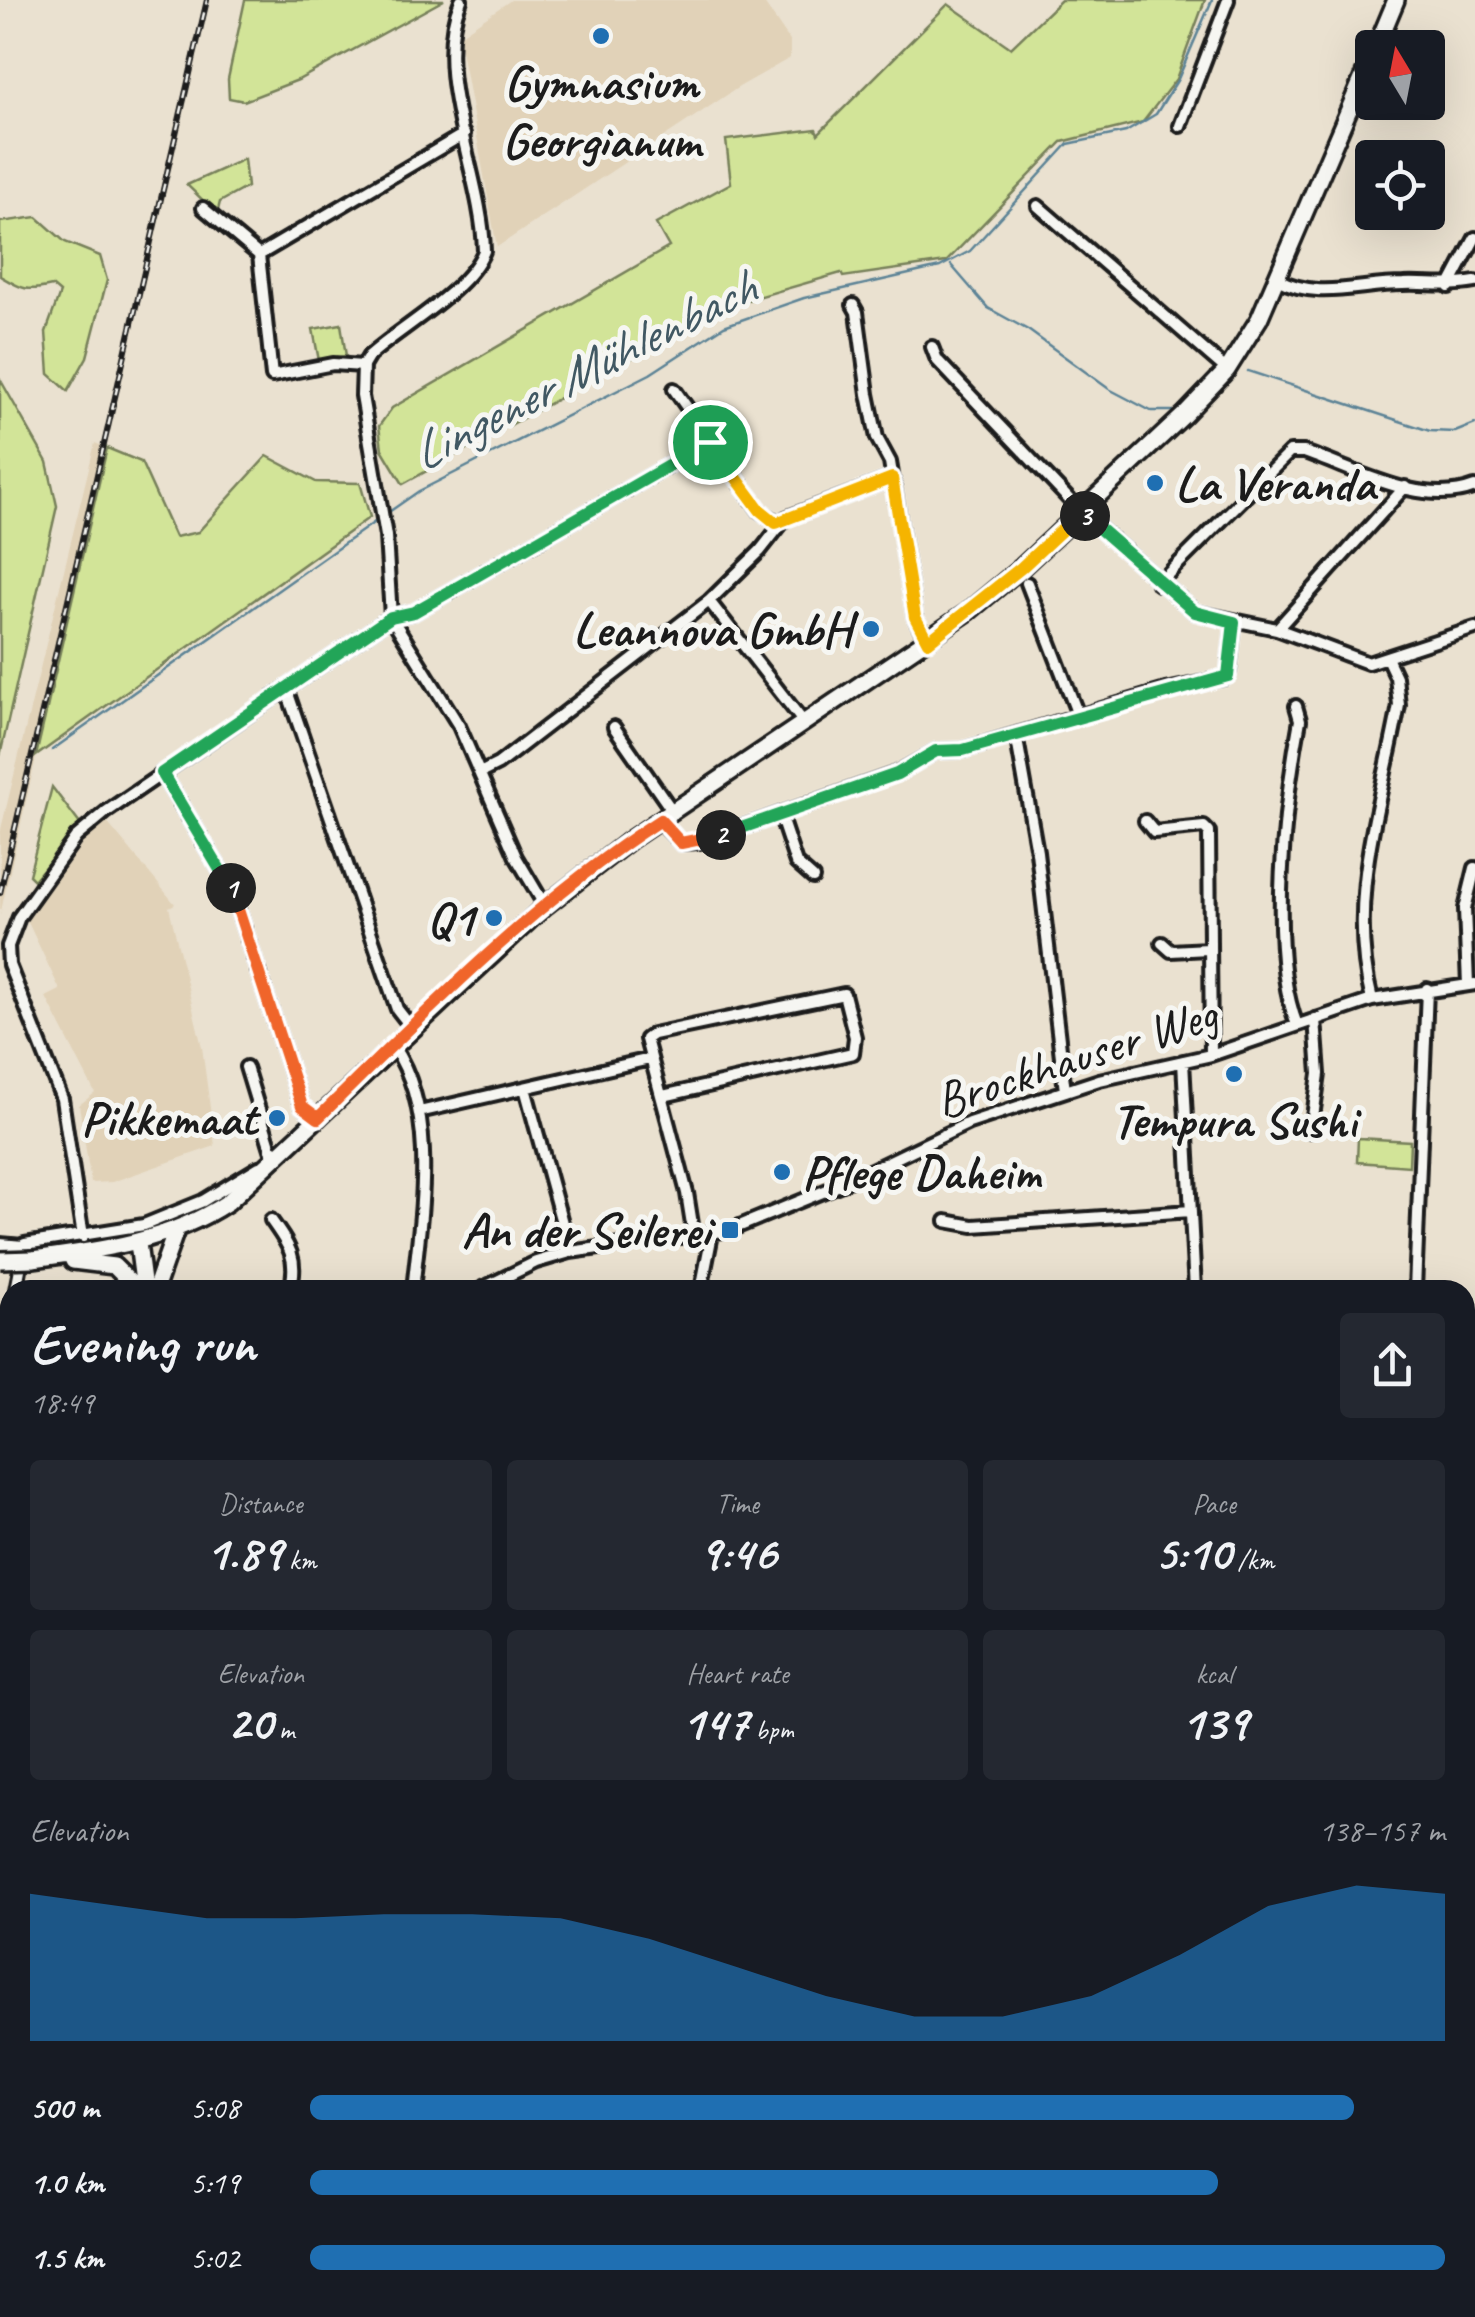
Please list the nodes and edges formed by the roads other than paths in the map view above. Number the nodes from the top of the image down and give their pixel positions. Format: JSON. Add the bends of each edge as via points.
{"nodes":[{"id":1,"x":460,"y":0,"type":"edge"},
{"id":2,"x":1228,"y":0,"type":"edge"},
{"id":3,"x":1396,"y":0,"type":"edge"},
{"id":4,"x":1384,"y":30,"type":"edge"},
{"id":5,"x":1355,"y":96,"type":"edge"},
{"id":6,"x":1180,"y":126,"type":"dead end"},
{"id":7,"x":464,"y":134,"type":"junction"},
{"id":8,"x":1038,"y":206,"type":"dead end"},
{"id":9,"x":203,"y":208,"type":"dead end"},
{"id":10,"x":1475,"y":238,"type":"edge"},
{"id":11,"x":258,"y":255,"type":"junction"},
{"id":12,"x":1277,"y":279,"type":"junction"},
{"id":13,"x":1475,"y":282,"type":"edge"},
{"id":14,"x":1449,"y":287,"type":"junction"},
{"id":15,"x":853,"y":305,"type":"dead end"},
{"id":16,"x":932,"y":346,"type":"dead end"},
{"id":17,"x":363,"y":366,"type":"junction"},
{"id":18,"x":1227,"y":370,"type":"junction"},
{"id":19,"x":674,"y":390,"type":"dead end"},
{"id":20,"x":710,"y":442,"type":"junction"},
{"id":21,"x":892,"y":478,"type":"junction"},
{"id":22,"x":1405,"y":487,"type":"junction"},
{"id":23,"x":1475,"y":488,"type":"edge"},
{"id":24,"x":1081,"y":512,"type":"junction"},
{"id":25,"x":779,"y":523,"type":"junction"},
{"id":26,"x":1027,"y":583,"type":"dead end"},
{"id":27,"x":1158,"y":584,"type":"junction"},
{"id":28,"x":709,"y":601,"type":"junction"},
{"id":29,"x":391,"y":617,"type":"junction"},
{"id":30,"x":1234,"y":622,"type":"junction"},
{"id":31,"x":1475,"y":628,"type":"edge"},
{"id":32,"x":1277,"y":629,"type":"junction"},
{"id":33,"x":928,"y":642,"type":"junction"},
{"id":34,"x":1388,"y":660,"type":"junction"},
{"id":35,"x":287,"y":692,"type":"junction"},
{"id":36,"x":1296,"y":706,"type":"dead end"},
{"id":37,"x":1078,"y":715,"type":"junction"},
{"id":38,"x":805,"y":724,"type":"junction"},
{"id":39,"x":614,"y":727,"type":"dead end"},
{"id":40,"x":1016,"y":734,"type":"junction"},
{"id":41,"x":162,"y":773,"type":"junction"},
{"id":42,"x":480,"y":773,"type":"junction"},
{"id":43,"x":780,"y":815,"type":"junction"},
{"id":44,"x":666,"y":816,"type":"junction"},
{"id":45,"x":1145,"y":821,"type":"dead end"},
{"id":46,"x":1475,"y":868,"type":"edge"},
{"id":47,"x":813,"y":878,"type":"dead end"},
{"id":48,"x":545,"y":906,"type":"junction"},
{"id":49,"x":1162,"y":943,"type":"dead end"},
{"id":50,"x":1208,"y":949,"type":"junction"},
{"id":51,"x":1472,"y":985,"type":"edge"},
{"id":52,"x":1428,"y":989,"type":"junction"},
{"id":53,"x":1372,"y":1000,"type":"junction"},
{"id":54,"x":1315,"y":1019,"type":"junction"},
{"id":55,"x":1296,"y":1025,"type":"junction"},
{"id":56,"x":410,"y":1027,"type":"junction"},
{"id":57,"x":392,"y":1045,"type":"junction"},
{"id":58,"x":1212,"y":1055,"type":"junction"},
{"id":59,"x":650,"y":1058,"type":"junction"},
{"id":60,"x":1183,"y":1061,"type":"junction"},
{"id":61,"x":246,"y":1067,"type":"dead end"},
{"id":62,"x":525,"y":1088,"type":"junction"},
{"id":63,"x":1064,"y":1091,"type":"junction"},
{"id":64,"x":662,"y":1096,"type":"junction"},
{"id":65,"x":418,"y":1112,"type":"junction"},
{"id":66,"x":318,"y":1118,"type":"junction"},
{"id":67,"x":1311,"y":1130,"type":"dead end"},
{"id":68,"x":276,"y":1158,"type":"junction"},
{"id":69,"x":1191,"y":1211,"type":"junction"},
{"id":70,"x":271,"y":1220,"type":"dead end"},
{"id":71,"x":946,"y":1220,"type":"dead end"},
{"id":72,"x":176,"y":1230,"type":"junction"},
{"id":73,"x":712,"y":1234,"type":"junction"},
{"id":74,"x":694,"y":1236,"type":"junction"},
{"id":75,"x":138,"y":1242,"type":"junction"},
{"id":76,"x":0,"y":1244,"type":"edge"},
{"id":77,"x":80,"y":1250,"type":"junction"},
{"id":78,"x":570,"y":1252,"type":"junction"},
{"id":79,"x":26,"y":1258,"type":"junction"},
{"id":80,"x":0,"y":1260,"type":"edge"},
{"id":81,"x":19,"y":1280,"type":"edge"},
{"id":82,"x":130,"y":1280,"type":"edge"},
{"id":83,"x":140,"y":1280,"type":"edge"},
{"id":84,"x":158,"y":1280,"type":"edge"},
{"id":85,"x":293,"y":1280,"type":"edge"},
{"id":86,"x":414,"y":1280,"type":"edge"},
{"id":87,"x":499,"y":1280,"type":"edge"},
{"id":88,"x":703,"y":1280,"type":"edge"},
{"id":89,"x":1194,"y":1280,"type":"edge"},
{"id":90,"x":1415,"y":1280,"type":"edge"}],
"edges":[{"from":1,"to":7,"type":"street","via":[[450,41]]},
{"from":2,"to":6,"type":"street"},
{"from":3,"to":4,"type":"street"},
{"from":5,"to":12,"type":"street"},
{"from":7,"to":11,"type":"street"},
{"from":7,"to":17,"type":"street","via":[[484,237],[478,266]]},
{"from":8,"to":18,"type":"street"},
{"from":9,"to":11,"type":"street"},
{"from":10,"to":14,"type":"street"},
{"from":11,"to":17,"type":"street","via":[[272,376],[333,364]]},
{"from":12,"to":14,"type":"street","via":[[1326,293],[1406,283]]},
{"from":12,"to":18,"type":"street"},
{"from":13,"to":14,"type":"street"},
{"from":15,"to":21,"type":"street","via":[[877,438]]},
{"from":16,"to":24,"type":"street"},
{"from":17,"to":29,"type":"street"},
{"from":18,"to":24,"type":"street"},
{"from":19,"to":20,"type":"street"},
{"from":20,"to":25,"type":"street","via":[[760,510]]},
{"from":20,"to":29,"type":"street","via":[[414,612]]},
{"from":21,"to":25,"type":"street"},
{"from":21,"to":33,"type":"street","via":[[915,617]]},
{"from":22,"to":23,"type":"street","via":[[1448,494]]},
{"from":22,"to":27,"type":"street","via":[[1290,452]]},
{"from":22,"to":32,"type":"street"},
{"from":24,"to":27,"type":"street"},
{"from":24,"to":33,"type":"street"},
{"from":25,"to":28,"type":"street","via":[[760,552]]},
{"from":26,"to":37,"type":"street"},
{"from":27,"to":30,"type":"street","via":[[1195,612]]},
{"from":28,"to":38,"type":"street"},
{"from":28,"to":42,"type":"street"},
{"from":29,"to":35,"type":"street"},
{"from":29,"to":42,"type":"street","via":[[459,726]]},
{"from":30,"to":32,"type":"street"},
{"from":30,"to":37,"type":"street","via":[[1228,676]]},
{"from":31,"to":34,"type":"street"},
{"from":32,"to":34,"type":"street","via":[[1368,663]]},
{"from":33,"to":38,"type":"street"},
{"from":34,"to":53,"type":"street","via":[[1398,704],[1361,895],[1362,954]]},
{"from":35,"to":41,"type":"street"},
{"from":35,"to":56,"type":"street"},
{"from":36,"to":55,"type":"street","via":[[1300,720],[1284,813],[1284,969]]},
{"from":37,"to":40,"type":"street"},
{"from":38,"to":44,"type":"street"},
{"from":39,"to":44,"type":"street"},
{"from":40,"to":43,"type":"street","via":[[936,751],[897,774]]},
{"from":40,"to":63,"type":"street","via":[[1035,836]]},
{"from":41,"to":66,"type":"street","via":[[231,888],[302,1106]]},
{"from":41,"to":77,"type":"street","via":[[76,837],[18,918],[8,946],[15,984],[62,1099]]},
{"from":42,"to":48,"type":"street"},
{"from":43,"to":44,"type":"street","via":[[689,844],[674,838]]},
{"from":43,"to":47,"type":"street","via":[[796,863]]},
{"from":44,"to":48,"type":"street"},
{"from":45,"to":50,"type":"street","via":[[1154,832],[1208,829]]},
{"from":46,"to":51,"type":"street","via":[[1465,909]]},
{"from":48,"to":56,"type":"street"},
{"from":49,"to":50,"type":"street","via":[[1171,951]]},
{"from":50,"to":58,"type":"street"},
{"from":51,"to":52,"type":"street","name":"Brockhauser Weg"},
{"from":52,"to":53,"type":"street","name":"Brockhauser Weg"},
{"from":52,"to":90,"type":"street"},
{"from":53,"to":54,"type":"street","name":"Brockhauser Weg"},
{"from":54,"to":55,"type":"street","name":"Brockhauser Weg"},
{"from":54,"to":67,"type":"street","via":[[1319,1074]]},
{"from":55,"to":58,"type":"street","name":"Brockhauser Weg"},
{"from":56,"to":57,"type":"street"},
{"from":57,"to":65,"type":"street","via":[[410,1076]]},
{"from":57,"to":66,"type":"street"},
{"from":58,"to":60,"type":"street","name":"Brockhauser Weg"},
{"from":59,"to":62,"type":"street"},
{"from":59,"to":64,"type":"street"},
{"from":59,"to":64,"type":"street","via":[[646,1039],[653,1034],[840,992],[846,999],[853,1053]]},
{"from":60,"to":63,"type":"street","name":"Brockhauser Weg"},
{"from":60,"to":69,"type":"street"},
{"from":61,"to":68,"type":"street"},
{"from":62,"to":65,"type":"street"},
{"from":62,"to":78,"type":"street"},
{"from":63,"to":73,"type":"street","name":"Brockhauser Weg","via":[[969,1123],[842,1184]]},
{"from":64,"to":74,"type":"street"},
{"from":65,"to":86,"type":"street"},
{"from":66,"to":68,"type":"street"},
{"from":68,"to":72,"type":"street","via":[[228,1202]]},
{"from":68,"to":77,"type":"street","via":[[177,1213]]},
{"from":69,"to":71,"type":"street","via":[[973,1226]]},
{"from":69,"to":89,"type":"street"},
{"from":70,"to":85,"type":"street","via":[[293,1253]]},
{"from":72,"to":75,"type":"street"},
{"from":72,"to":84,"type":"street"},
{"from":73,"to":74,"type":"street","name":"Brockhauser Weg"},
{"from":73,"to":88,"type":"street"},
{"from":74,"to":78,"type":"street","name":"Brockhauser Weg"},
{"from":75,"to":77,"type":"street"},
{"from":75,"to":83,"type":"street"},
{"from":76,"to":79,"type":"street"},
{"from":77,"to":79,"type":"street"},
{"from":77,"to":82,"type":"street"},
{"from":78,"to":87,"type":"street","name":"Brockhauser Weg"},
{"from":79,"to":80,"type":"street","bridge":true},
{"from":79,"to":81,"type":"street"}]}
